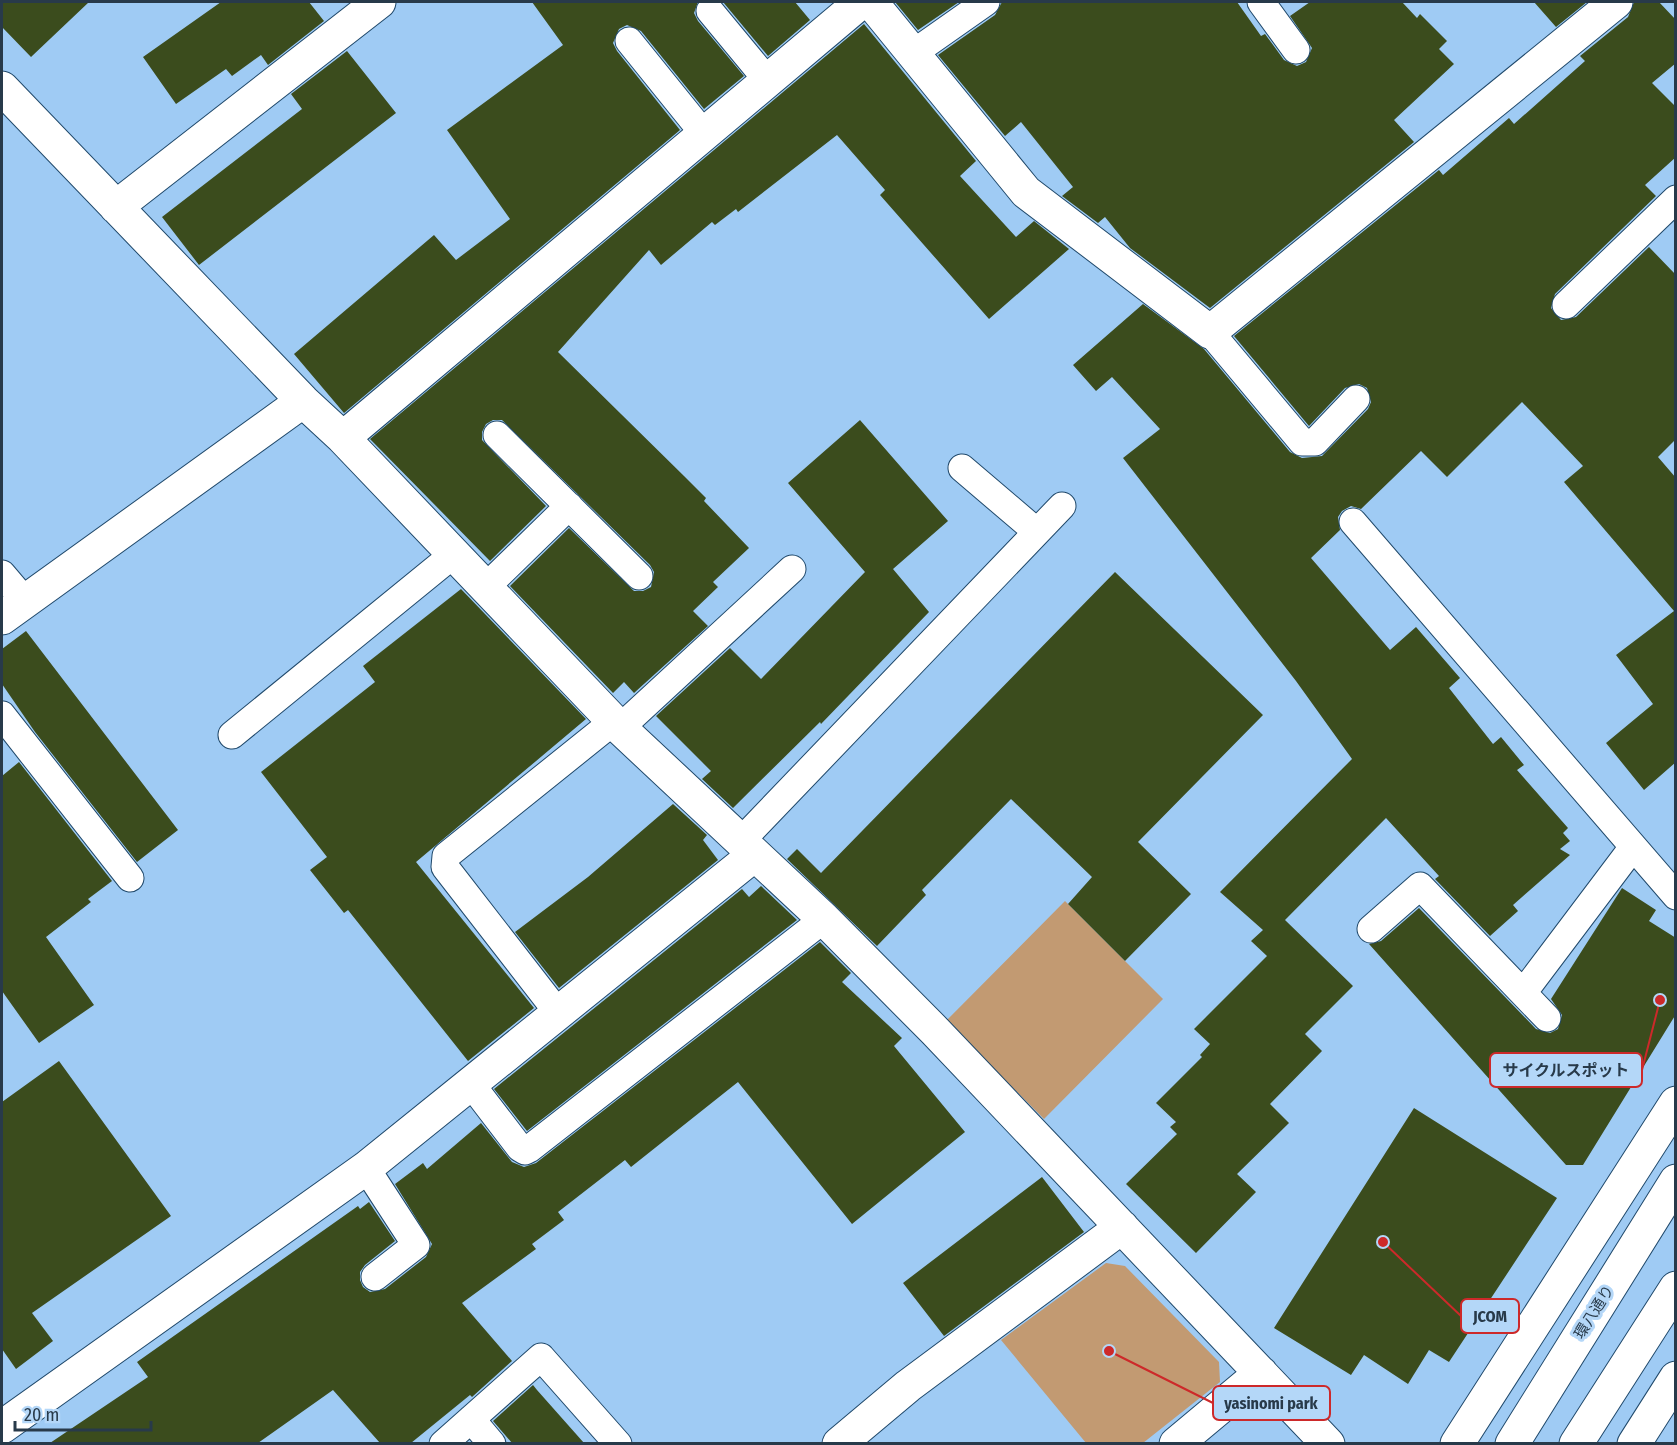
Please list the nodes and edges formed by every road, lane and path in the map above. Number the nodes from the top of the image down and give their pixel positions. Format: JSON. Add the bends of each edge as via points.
{"nodes":[{"id":1,"x":379,"y":2,"type":"edge"},
{"id":2,"x":861,"y":2,"type":"edge"},
{"id":3,"x":871,"y":2,"type":"edge"},
{"id":4,"x":986,"y":2,"type":"edge"},
{"id":5,"x":1261,"y":2,"type":"edge"},
{"id":6,"x":1616,"y":2,"type":"edge"},
{"id":7,"x":710,"y":11,"type":"dead end"},
{"id":8,"x":629,"y":41,"type":"dead end"},
{"id":9,"x":1296,"y":50,"type":"dead end"},
{"id":10,"x":912,"y":54,"type":"junction"},
{"id":11,"x":767,"y":80,"type":"junction"},
{"id":12,"x":2,"y":88,"type":"edge"},
{"id":13,"x":704,"y":134,"type":"junction"},
{"id":14,"x":1676,"y":199,"type":"edge"},
{"id":15,"x":116,"y":207,"type":"junction"},
{"id":16,"x":1566,"y":305,"type":"dead end"},
{"id":17,"x":1210,"y":332,"type":"junction"},
{"id":18,"x":1356,"y":399,"type":"dead end"},
{"id":19,"x":303,"y":402,"type":"junction"},
{"id":20,"x":497,"y":435,"type":"dead end"},
{"id":21,"x":343,"y":438,"type":"junction"},
{"id":22,"x":962,"y":468,"type":"dead end"},
{"id":23,"x":569,"y":506,"type":"junction"},
{"id":24,"x":1062,"y":506,"type":"dead end"},
{"id":25,"x":1353,"y":522,"type":"dead end"},
{"id":26,"x":1036,"y":532,"type":"junction"},
{"id":27,"x":454,"y":554,"type":"junction"},
{"id":28,"x":792,"y":569,"type":"dead end"},
{"id":29,"x":2,"y":574,"type":"edge"},
{"id":30,"x":639,"y":576,"type":"dead end"},
{"id":31,"x":486,"y":587,"type":"junction"},
{"id":32,"x":13,"y":609,"type":"edge"},
{"id":33,"x":2,"y":715,"type":"edge"},
{"id":34,"x":617,"y":725,"type":"junction"},
{"id":35,"x":232,"y":735,"type":"dead end"},
{"id":36,"x":1633,"y":847,"type":"junction"},
{"id":37,"x":747,"y":848,"type":"junction"},
{"id":38,"x":130,"y":878,"type":"dead end"},
{"id":39,"x":1676,"y":896,"type":"edge"},
{"id":40,"x":824,"y":919,"type":"junction"},
{"id":41,"x":1371,"y":930,"type":"dead end"},
{"id":42,"x":1523,"y":993,"type":"junction"},
{"id":43,"x":559,"y":1014,"type":"junction"},
{"id":44,"x":1547,"y":1018,"type":"dead end"},
{"id":45,"x":471,"y":1084,"type":"junction"},
{"id":46,"x":1676,"y":1102,"type":"edge"},
{"id":47,"x":366,"y":1168,"type":"junction"},
{"id":48,"x":1676,"y":1181,"type":"edge"},
{"id":49,"x":1122,"y":1227,"type":"junction"},
{"id":50,"x":375,"y":1277,"type":"dead end"},
{"id":51,"x":1676,"y":1288,"type":"edge"},
{"id":52,"x":1261,"y":1373,"type":"junction"},
{"id":53,"x":1676,"y":1378,"type":"edge"},
{"id":54,"x":471,"y":1419,"type":"junction"},
{"id":55,"x":2,"y":1427,"type":"edge"},
{"id":56,"x":443,"y":1443,"type":"edge"},
{"id":57,"x":492,"y":1443,"type":"edge"},
{"id":58,"x":618,"y":1443,"type":"edge"},
{"id":59,"x":839,"y":1443,"type":"edge"},
{"id":60,"x":1176,"y":1443,"type":"edge"},
{"id":61,"x":1328,"y":1443,"type":"edge"},
{"id":62,"x":1457,"y":1443,"type":"edge"},
{"id":63,"x":1512,"y":1443,"type":"edge"},
{"id":64,"x":1576,"y":1443,"type":"edge"},
{"id":65,"x":1634,"y":1443,"type":"edge"}],
"edges":[{"from":1,"to":15,"type":"street"},
{"from":2,"to":11,"type":"street"},
{"from":3,"to":10,"type":"street"},
{"from":4,"to":10,"type":"lane"},
{"from":5,"to":9,"type":"lane"},
{"from":6,"to":17,"type":"street"},
{"from":7,"to":11,"type":"lane"},
{"from":8,"to":13,"type":"lane"},
{"from":10,"to":17,"type":"street","via":[[1026,192]]},
{"from":11,"to":13,"type":"street"},
{"from":12,"to":15,"type":"street"},
{"from":13,"to":21,"type":"street"},
{"from":14,"to":16,"type":"lane"},
{"from":15,"to":19,"type":"street"},
{"from":17,"to":18,"type":"lane","via":[[1302,442],[1316,442]]},
{"from":19,"to":21,"type":"street"},
{"from":19,"to":32,"type":"street"},
{"from":20,"to":23,"type":"lane"},
{"from":21,"to":27,"type":"street"},
{"from":22,"to":26,"type":"lane"},
{"from":23,"to":30,"type":"lane"},
{"from":23,"to":31,"type":"lane"},
{"from":24,"to":26,"type":"lane"},
{"from":25,"to":36,"type":"lane"},
{"from":26,"to":37,"type":"lane"},
{"from":27,"to":31,"type":"street"},
{"from":27,"to":35,"type":"lane"},
{"from":28,"to":34,"type":"lane"},
{"from":29,"to":32,"type":"lane"},
{"from":31,"to":34,"type":"street"},
{"from":33,"to":38,"type":"lane"},
{"from":34,"to":37,"type":"street"},
{"from":34,"to":43,"type":"lane","via":[[444,861]]},
{"from":36,"to":39,"type":"lane"},
{"from":36,"to":42,"type":"lane"},
{"from":37,"to":40,"type":"street"},
{"from":37,"to":43,"type":"street"},
{"from":40,"to":45,"type":"lane","via":[[530,1149],[520,1148]]},
{"from":40,"to":49,"type":"street"},
{"from":41,"to":42,"type":"lane","via":[[1420,886]]},
{"from":42,"to":44,"type":"lane"},
{"from":43,"to":45,"type":"street"},
{"from":45,"to":47,"type":"street"},
{"from":46,"to":62,"type":"street"},
{"from":47,"to":50,"type":"lane","via":[[416,1245]]},
{"from":47,"to":55,"type":"street"},
{"from":48,"to":63,"type":"street","name":"環八通り"},
{"from":49,"to":52,"type":"street"},
{"from":49,"to":59,"type":"street","via":[[908,1386]]},
{"from":51,"to":64,"type":"street"},
{"from":52,"to":60,"type":"street"},
{"from":52,"to":61,"type":"street"},
{"from":53,"to":65,"type":"street"},
{"from":54,"to":56,"type":"lane"},
{"from":54,"to":57,"type":"lane"},
{"from":54,"to":58,"type":"lane","via":[[542,1357]]}]}
